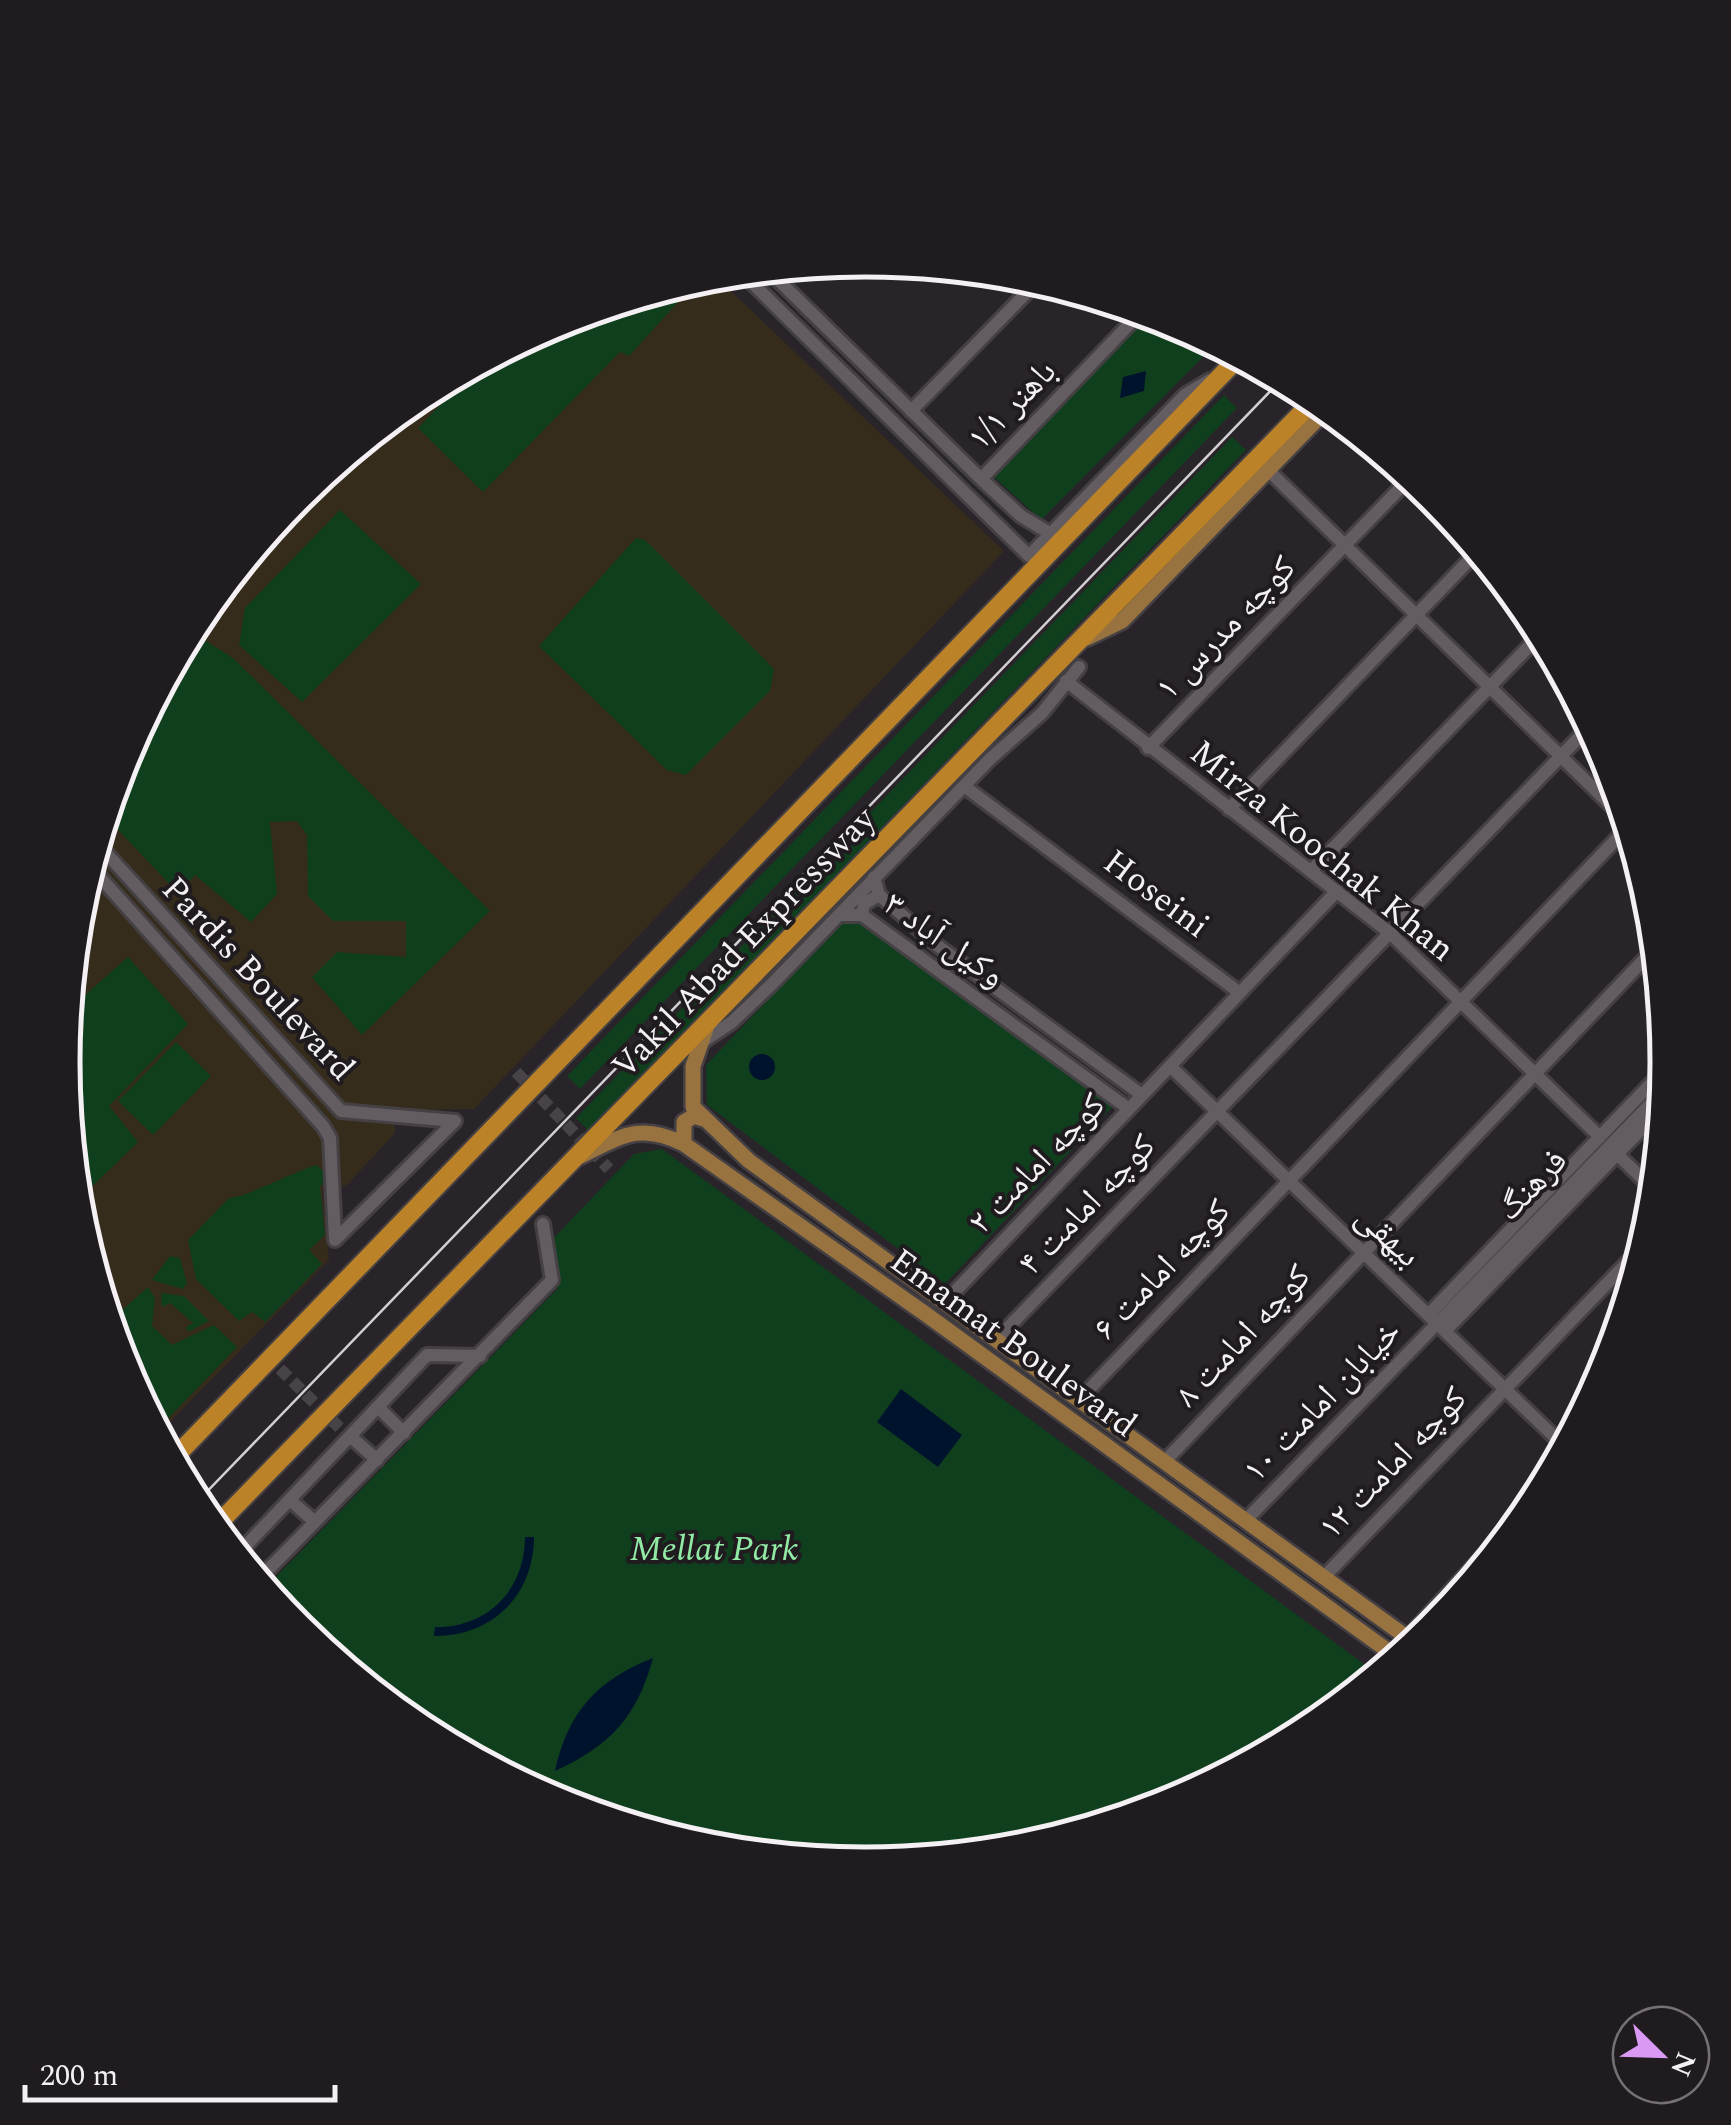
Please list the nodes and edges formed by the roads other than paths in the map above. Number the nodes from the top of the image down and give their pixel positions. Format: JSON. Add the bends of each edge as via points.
{"nodes":[{"id":1,"x":781,"y":282,"type":"edge"},
{"id":2,"x":755,"y":285,"type":"edge"},
{"id":3,"x":1026,"y":294,"type":"edge"},
{"id":4,"x":1130,"y":324,"type":"edge"},
{"id":5,"x":1229,"y":367,"type":"edge"},
{"id":6,"x":870,"y":370,"type":"junction"},
{"id":7,"x":1226,"y":371,"type":"junction"},
{"id":8,"x":856,"y":384,"type":"junction"},
{"id":9,"x":1304,"y":410,"type":"edge"},
{"id":10,"x":911,"y":411,"type":"junction"},
{"id":11,"x":1317,"y":420,"type":"edge"},
{"id":12,"x":1268,"y":471,"type":"junction"},
{"id":13,"x":981,"y":480,"type":"junction"},
{"id":14,"x":1400,"y":488,"type":"edge"},
{"id":15,"x":1112,"y":490,"type":"junction"},
{"id":16,"x":1092,"y":492,"type":"junction"},
{"id":17,"x":1021,"y":516,"type":"junction"},
{"id":18,"x":1008,"y":532,"type":"junction"},
{"id":19,"x":1051,"y":534,"type":"junction"},
{"id":20,"x":1344,"y":546,"type":"junction"},
{"id":21,"x":1469,"y":560,"type":"edge"},
{"id":22,"x":1415,"y":616,"type":"junction"},
{"id":23,"x":1083,"y":639,"type":"junction"},
{"id":24,"x":1531,"y":645,"type":"edge"},
{"id":25,"x":1079,"y":666,"type":"dead end"},
{"id":26,"x":1066,"y":681,"type":"junction"},
{"id":27,"x":1489,"y":687,"type":"junction"},
{"id":28,"x":1580,"y":736,"type":"edge"},
{"id":29,"x":1148,"y":748,"type":"junction"},
{"id":30,"x":1560,"y":756,"type":"junction"},
{"id":31,"x":964,"y":786,"type":"junction"},
{"id":32,"x":1606,"y":802,"type":"edge"},
{"id":33,"x":1229,"y":809,"type":"junction"},
{"id":34,"x":1617,"y":836,"type":"edge"},
{"id":35,"x":108,"y":855,"type":"edge"},
{"id":36,"x":1312,"y":871,"type":"junction"},
{"id":37,"x":874,"y":877,"type":"junction"},
{"id":38,"x":102,"y":879,"type":"edge"},
{"id":39,"x":1337,"y":890,"type":"junction"},
{"id":40,"x":879,"y":895,"type":"junction"},
{"id":41,"x":839,"y":915,"type":"junction"},
{"id":42,"x":862,"y":916,"type":"junction"},
{"id":43,"x":1390,"y":933,"type":"junction"},
{"id":44,"x":1644,"y":960,"type":"edge"},
{"id":45,"x":1240,"y":993,"type":"junction"},
{"id":46,"x":1460,"y":1001,"type":"junction"},
{"id":47,"x":1025,"y":1010,"type":"junction"},
{"id":48,"x":708,"y":1024,"type":"junction"},
{"id":49,"x":1013,"y":1024,"type":"junction"},
{"id":50,"x":698,"y":1045,"type":"junction"},
{"id":51,"x":1170,"y":1066,"type":"junction"},
{"id":52,"x":1534,"y":1074,"type":"junction"},
{"id":53,"x":1650,"y":1085,"type":"edge"},
{"id":54,"x":1142,"y":1095,"type":"junction"},
{"id":55,"x":1649,"y":1105,"type":"edge"},
{"id":56,"x":1130,"y":1109,"type":"junction"},
{"id":57,"x":1217,"y":1111,"type":"junction"},
{"id":58,"x":704,"y":1119,"type":"junction"},
{"id":59,"x":1648,"y":1123,"type":"edge"},
{"id":60,"x":1600,"y":1137,"type":"junction"},
{"id":61,"x":684,"y":1144,"type":"junction"},
{"id":62,"x":1618,"y":1155,"type":"junction"},
{"id":63,"x":578,"y":1158,"type":"junction"},
{"id":64,"x":1642,"y":1178,"type":"edge"},
{"id":65,"x":1288,"y":1180,"type":"junction"},
{"id":66,"x":542,"y":1224,"type":"dead end"},
{"id":67,"x":1362,"y":1251,"type":"junction"},
{"id":68,"x":1624,"y":1265,"type":"edge"},
{"id":69,"x":946,"y":1302,"type":"junction"},
{"id":70,"x":1438,"y":1322,"type":"junction"},
{"id":71,"x":997,"y":1339,"type":"junction"},
{"id":72,"x":480,"y":1356,"type":"junction"},
{"id":73,"x":1504,"y":1389,"type":"junction"},
{"id":74,"x":1078,"y":1400,"type":"junction"},
{"id":75,"x":378,"y":1407,"type":"junction"},
{"id":76,"x":404,"y":1433,"type":"junction"},
{"id":77,"x":350,"y":1436,"type":"junction"},
{"id":78,"x":1555,"y":1438,"type":"edge"},
{"id":79,"x":182,"y":1450,"type":"edge"},
{"id":80,"x":376,"y":1460,"type":"junction"},
{"id":81,"x":1166,"y":1460,"type":"junction"},
{"id":82,"x":290,"y":1500,"type":"junction"},
{"id":83,"x":225,"y":1517,"type":"edge"},
{"id":84,"x":1246,"y":1520,"type":"junction"},
{"id":85,"x":315,"y":1522,"type":"junction"},
{"id":86,"x":246,"y":1546,"type":"edge"},
{"id":87,"x":266,"y":1569,"type":"edge"},
{"id":88,"x":1324,"y":1578,"type":"junction"},
{"id":89,"x":1403,"y":1635,"type":"edge"},
{"id":90,"x":1386,"y":1650,"type":"edge"}],
"edges":[{"from":1,"to":6,"type":"street"},
{"from":2,"to":8,"type":"street"},
{"from":3,"to":10,"type":"street"},
{"from":4,"to":13,"type":"street","name":"باهنر ۱/۱"},
{"from":5,"to":7,"type":"highway","name":"Vakil Abad Expressway"},
{"from":6,"to":8,"type":"street"},
{"from":6,"to":10,"type":"street"},
{"from":7,"to":15,"type":"highway","name":"Vakil Abad Expressway"},
{"from":7,"to":16,"type":"street","via":[[1185,395]]},
{"from":8,"to":18,"type":"street"},
{"from":9,"to":23,"type":"highway","name":"Vakil Abad Expressway"},
{"from":10,"to":13,"type":"street"},
{"from":11,"to":12,"type":"main road"},
{"from":12,"to":20,"type":"street"},
{"from":12,"to":23,"type":"main road","via":[[1122,621]]},
{"from":13,"to":17,"type":"street"},
{"from":14,"to":20,"type":"street","name":"کوچه مدرس ۱"},
{"from":15,"to":16,"type":"highway"},
{"from":15,"to":79,"type":"highway","name":"Vakil Abad Expressway"},
{"from":16,"to":19,"type":"street"},
{"from":17,"to":18,"type":"street"},
{"from":17,"to":19,"type":"street"},
{"from":18,"to":19,"type":"street","via":[[1029,556]]},
{"from":20,"to":22,"type":"street"},
{"from":20,"to":29,"type":"street","name":"کوچه مدرس ۱"},
{"from":21,"to":22,"type":"street"},
{"from":22,"to":27,"type":"street"},
{"from":22,"to":33,"type":"street"},
{"from":23,"to":48,"type":"highway","name":"Vakil Abad Expressway"},
{"from":24,"to":27,"type":"street"},
{"from":25,"to":26,"type":"street"},
{"from":26,"to":29,"type":"street","name":"Mirza Koochak Khan"},
{"from":26,"to":31,"type":"street","via":[[1042,713]]},
{"from":27,"to":30,"type":"street"},
{"from":27,"to":36,"type":"street"},
{"from":28,"to":30,"type":"street","name":"کوچه امامت ۴"},
{"from":29,"to":33,"type":"street","name":"Mirza Koochak Khan"},
{"from":30,"to":32,"type":"street"},
{"from":30,"to":43,"type":"street","name":"کوچه امامت ۴"},
{"from":31,"to":37,"type":"street"},
{"from":31,"to":45,"type":"street","name":"Hoseini"},
{"from":33,"to":36,"type":"street","name":"Mirza Koochak Khan"},
{"from":34,"to":46,"type":"street","name":"کوچه امامت ۶"},
{"from":35,"to":38,"type":"street","name":"Pardis Boulevard","via":[[341,1112],[455,1121],[336,1240],[330,1138],[323,1126]]},
{"from":36,"to":39,"type":"street","name":"Mirza Koochak Khan"},
{"from":37,"to":40,"type":"street"},
{"from":37,"to":41,"type":"street"},
{"from":39,"to":43,"type":"street","name":"Mirza Koochak Khan"},
{"from":39,"to":45,"type":"street","name":"کوچه امامت ۲"},
{"from":40,"to":42,"type":"street","via":[[864,904]]},
{"from":40,"to":47,"type":"street"},
{"from":41,"to":42,"type":"street","name":"۳ وکیل آباد"},
{"from":41,"to":50,"type":"street","via":[[732,1022]]},
{"from":42,"to":49,"type":"street","name":"۳ وکیل آباد"},
{"from":43,"to":46,"type":"street","name":"Mirza Koochak Khan"},
{"from":43,"to":57,"type":"street","name":"کوچه امامت ۴"},
{"from":44,"to":52,"type":"street","name":"کوچه امامت ۸"},
{"from":45,"to":51,"type":"street","name":"کوچه امامت ۲"},
{"from":46,"to":52,"type":"street","name":"Mirza Koochak Khan"},
{"from":46,"to":65,"type":"street","name":"کوچه امامت ۶"},
{"from":47,"to":49,"type":"street"},
{"from":47,"to":54,"type":"street"},
{"from":48,"to":50,"type":"main road"},
{"from":48,"to":63,"type":"highway","name":"Vakil Abad Expressway"},
{"from":49,"to":56,"type":"street"},
{"from":50,"to":58,"type":"main road","via":[[690,1091]]},
{"from":51,"to":54,"type":"street","name":"کوچه امامت ۲"},
{"from":51,"to":57,"type":"street","name":"بیهقی"},
{"from":52,"to":60,"type":"street","name":"Mirza Koochak Khan"},
{"from":52,"to":67,"type":"street","name":"کوچه امامت ۸"},
{"from":53,"to":60,"type":"street"},
{"from":54,"to":56,"type":"street","name":"کوچه امامت ۲"},
{"from":55,"to":70,"type":"street","name":"فرهنگ"},
{"from":56,"to":69,"type":"street","name":"کوچه امامت ۲"},
{"from":57,"to":65,"type":"street","name":"بیهقی"},
{"from":57,"to":71,"type":"street","name":"کوچه امامت ۴"},
{"from":58,"to":61,"type":"main road","via":[[684,1122]]},
{"from":58,"to":69,"type":"main road","name":"Emamat Boulevard","via":[[750,1161]]},
{"from":59,"to":62,"type":"street"},
{"from":60,"to":70,"type":"street"},
{"from":61,"to":63,"type":"main road","name":"Emamat Boulevard","via":[[642,1131]]},
{"from":61,"to":90,"type":"main road","name":"Emamat Boulevard"},
{"from":62,"to":64,"type":"street"},
{"from":62,"to":70,"type":"street"},
{"from":63,"to":83,"type":"highway","name":"Vakil Abad Expressway"},
{"from":65,"to":67,"type":"street","name":"بیهقی"},
{"from":65,"to":74,"type":"street","name":"کوچه امامت ۶"},
{"from":66,"to":72,"type":"street","via":[[552,1280]]},
{"from":67,"to":70,"type":"street","name":"بیهقی"},
{"from":67,"to":81,"type":"street","name":"کوچه امامت ۸"},
{"from":68,"to":73,"type":"street","name":"کوچه امامت ۱۲"},
{"from":69,"to":71,"type":"main road","name":"Emamat Boulevard"},
{"from":70,"to":73,"type":"street","name":"بیهقی"},
{"from":70,"to":84,"type":"street","name":"خیابان امامت ۱۰"},
{"from":71,"to":74,"type":"main road","name":"Emamat Boulevard"},
{"from":72,"to":75,"type":"street","via":[[427,1355]]},
{"from":72,"to":76,"type":"street"},
{"from":73,"to":78,"type":"street","name":"بیهقی"},
{"from":73,"to":88,"type":"street","name":"کوچه امامت ۱۲"},
{"from":74,"to":81,"type":"main road","name":"Emamat Boulevard"},
{"from":75,"to":76,"type":"street"},
{"from":75,"to":77,"type":"street"},
{"from":76,"to":80,"type":"street"},
{"from":77,"to":80,"type":"street"},
{"from":77,"to":82,"type":"street"},
{"from":80,"to":85,"type":"street"},
{"from":81,"to":84,"type":"main road","name":"Emamat Boulevard"},
{"from":82,"to":85,"type":"street"},
{"from":82,"to":86,"type":"street"},
{"from":84,"to":88,"type":"main road","name":"Emamat Boulevard"},
{"from":85,"to":87,"type":"street"},
{"from":88,"to":89,"type":"main road","name":"Emamat Boulevard"}]}
